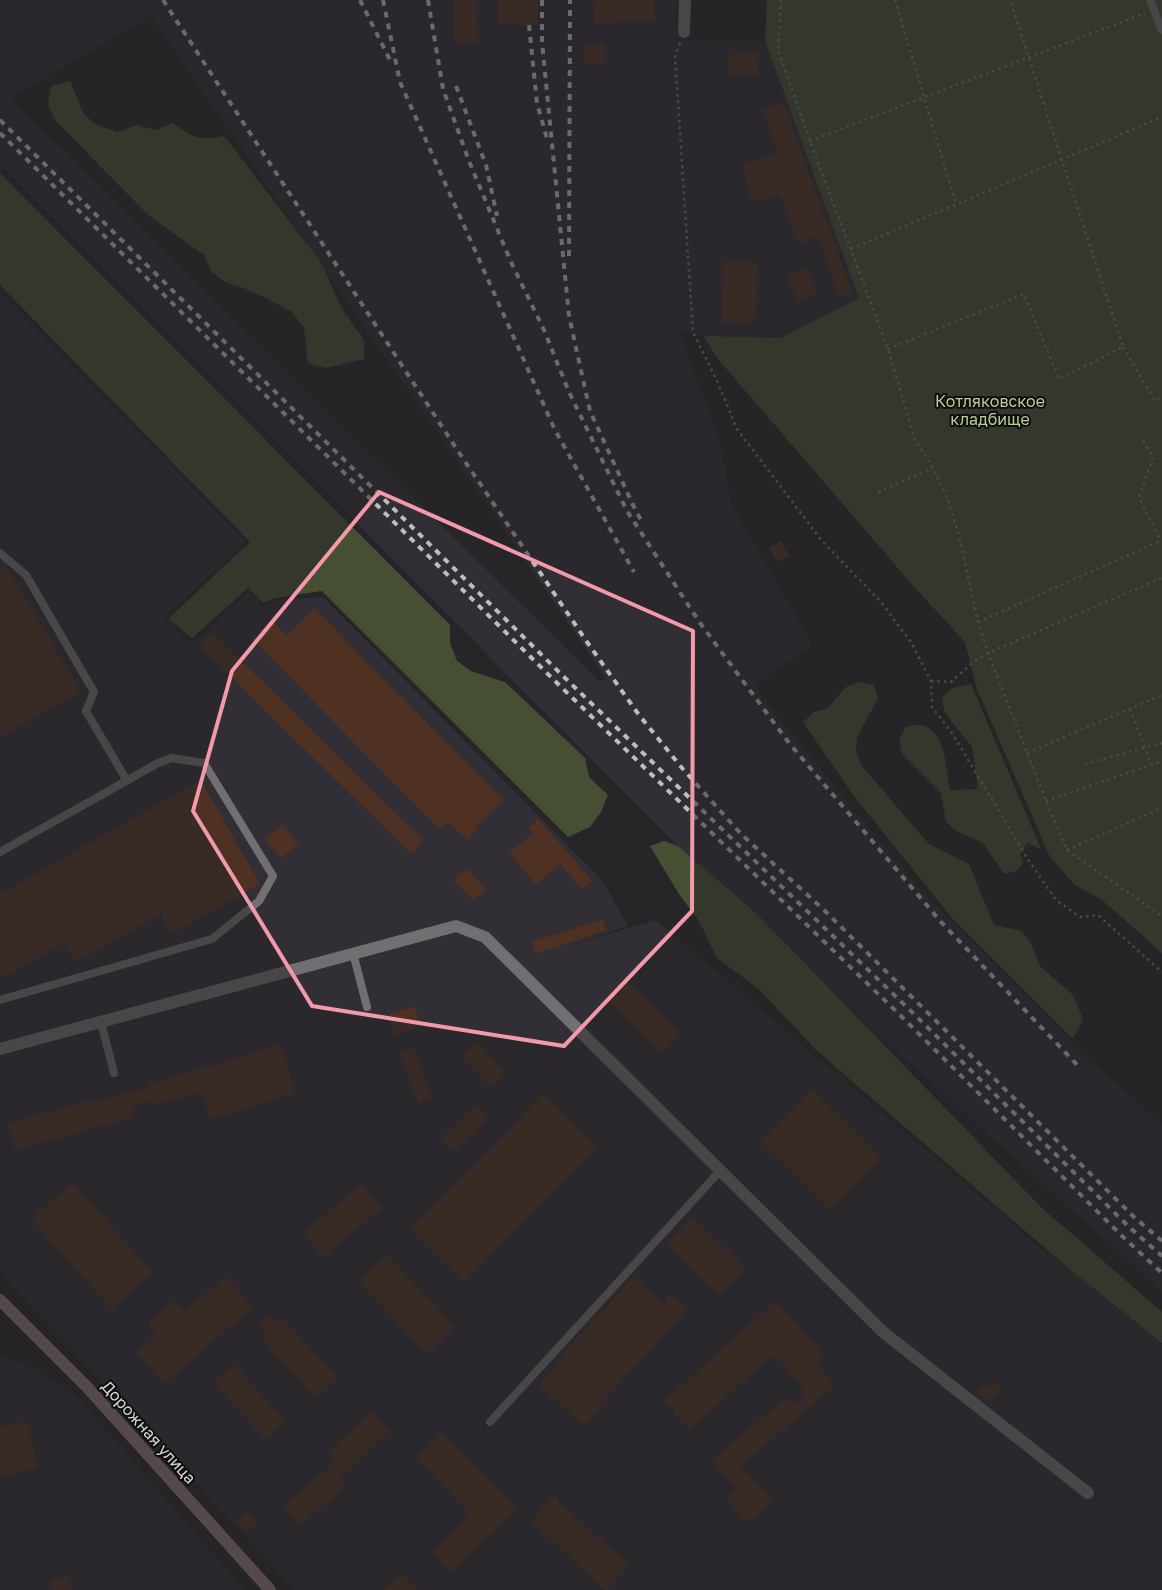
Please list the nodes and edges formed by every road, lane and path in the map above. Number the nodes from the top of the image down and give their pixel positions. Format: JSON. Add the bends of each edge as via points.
{"nodes":[{"id":1,"x":685,"y":0,"type":"edge"},
{"id":2,"x":781,"y":0,"type":"edge"},
{"id":3,"x":895,"y":0,"type":"edge"},
{"id":4,"x":1010,"y":0,"type":"edge"},
{"id":5,"x":1150,"y":0,"type":"edge"},
{"id":6,"x":1153,"y":10,"type":"junction"},
{"id":7,"x":1162,"y":30,"type":"edge"},
{"id":8,"x":684,"y":32,"type":"joint"},
{"id":9,"x":1029,"y":58,"type":"junction"},
{"id":10,"x":924,"y":97,"type":"junction"},
{"id":11,"x":1162,"y":117,"type":"edge"},
{"id":12,"x":810,"y":141,"type":"junction"},
{"id":13,"x":1062,"y":159,"type":"junction"},
{"id":14,"x":956,"y":204,"type":"junction"},
{"id":15,"x":851,"y":249,"type":"junction"},
{"id":16,"x":1123,"y":347,"type":"junction"},
{"id":17,"x":888,"y":349,"type":"junction"},
{"id":18,"x":1162,"y":397,"type":"edge"},
{"id":19,"x":1143,"y":441,"type":"dead end"},
{"id":20,"x":933,"y":468,"type":"junction"},
{"id":21,"x":878,"y":492,"type":"dead end"},
{"id":22,"x":1161,"y":540,"type":"edge"},
{"id":23,"x":0,"y":553,"type":"edge"},
{"id":24,"x":1162,"y":578,"type":"edge"},
{"id":25,"x":978,"y":622,"type":"junction"},
{"id":26,"x":988,"y":653,"type":"junction"},
{"id":27,"x":932,"y":682,"type":"junction"},
{"id":28,"x":1162,"y":695,"type":"edge"},
{"id":29,"x":1130,"y":709,"type":"junction"},
{"id":30,"x":1162,"y":743,"type":"edge"},
{"id":31,"x":1145,"y":748,"type":"junction"},
{"id":32,"x":1027,"y":753,"type":"junction"},
{"id":33,"x":1162,"y":761,"type":"edge"},
{"id":34,"x":1085,"y":764,"type":"dead end"},
{"id":35,"x":1152,"y":764,"type":"junction"},
{"id":36,"x":127,"y":781,"type":"junction"},
{"id":37,"x":1046,"y":801,"type":"junction"},
{"id":38,"x":1162,"y":808,"type":"edge"},
{"id":39,"x":1067,"y":850,"type":"junction"},
{"id":40,"x":0,"y":852,"type":"edge"},
{"id":41,"x":1162,"y":916,"type":"edge"},
{"id":42,"x":353,"y":953,"type":"junction"},
{"id":43,"x":1162,"y":972,"type":"edge"},
{"id":44,"x":0,"y":1000,"type":"edge"},
{"id":45,"x":367,"y":1007,"type":"dead end"},
{"id":46,"x":101,"y":1022,"type":"junction"},
{"id":47,"x":0,"y":1049,"type":"edge"},
{"id":48,"x":114,"y":1073,"type":"dead end"},
{"id":49,"x":720,"y":1171,"type":"junction"},
{"id":50,"x":0,"y":1300,"type":"edge"},
{"id":51,"x":490,"y":1422,"type":"dead end"},
{"id":52,"x":1088,"y":1493,"type":"dead end"},
{"id":53,"x":270,"y":1590,"type":"edge"}],
"edges":[{"from":1,"to":8,"type":"street"},
{"from":2,"to":12,"type":"path","via":[[778,50]]},
{"from":3,"to":10,"type":"path"},
{"from":4,"to":9,"type":"path"},
{"from":5,"to":6,"type":"lane"},
{"from":6,"to":7,"type":"lane"},
{"from":6,"to":9,"type":"path"},
{"from":8,"to":27,"type":"path","via":[[675,56],[693,332],[737,429],[822,542],[880,601],[911,642]]},
{"from":9,"to":10,"type":"path"},
{"from":9,"to":13,"type":"path"},
{"from":10,"to":12,"type":"path"},
{"from":10,"to":14,"type":"path"},
{"from":11,"to":13,"type":"path"},
{"from":12,"to":15,"type":"path"},
{"from":13,"to":14,"type":"path"},
{"from":13,"to":16,"type":"path"},
{"from":14,"to":15,"type":"path"},
{"from":15,"to":17,"type":"path"},
{"from":16,"to":17,"type":"path","via":[[1059,379],[1024,294]]},
{"from":16,"to":18,"type":"path","via":[[1155,401]]},
{"from":17,"to":20,"type":"path","via":[[916,440]]},
{"from":19,"to":22,"type":"path","via":[[1152,457],[1139,496]]},
{"from":20,"to":21,"type":"path"},
{"from":20,"to":25,"type":"path","via":[[948,500],[959,536]]},
{"from":22,"to":25,"type":"path"},
{"from":23,"to":36,"type":"lane","via":[[26,575],[94,692],[86,711]]},
{"from":24,"to":26,"type":"path"},
{"from":25,"to":26,"type":"path"},
{"from":26,"to":27,"type":"path","via":[[951,682]]},
{"from":26,"to":32,"type":"path"},
{"from":27,"to":43,"type":"path","via":[[932,707],[952,733],[1028,862],[1056,900],[1080,917],[1098,915]]},
{"from":28,"to":29,"type":"path"},
{"from":29,"to":31,"type":"path"},
{"from":29,"to":32,"type":"path"},
{"from":30,"to":31,"type":"path"},
{"from":31,"to":34,"type":"path"},
{"from":31,"to":35,"type":"path"},
{"from":32,"to":37,"type":"path"},
{"from":33,"to":35,"type":"path"},
{"from":35,"to":37,"type":"path"},
{"from":36,"to":40,"type":"lane"},
{"from":36,"to":44,"type":"lane","via":[[172,758],[204,763],[273,876],[259,901],[212,939]]},
{"from":37,"to":39,"type":"path"},
{"from":38,"to":39,"type":"path"},
{"from":39,"to":41,"type":"path"},
{"from":42,"to":45,"type":"lane"},
{"from":42,"to":46,"type":"street"},
{"from":42,"to":49,"type":"street","via":[[456,926],[485,937]]},
{"from":46,"to":47,"type":"street"},
{"from":46,"to":48,"type":"lane"},
{"from":49,"to":51,"type":"lane"},
{"from":49,"to":52,"type":"street","via":[[883,1332]]},
{"from":50,"to":53,"type":"main road","name":"Дорожная улица","via":[[87,1387]]}]}
